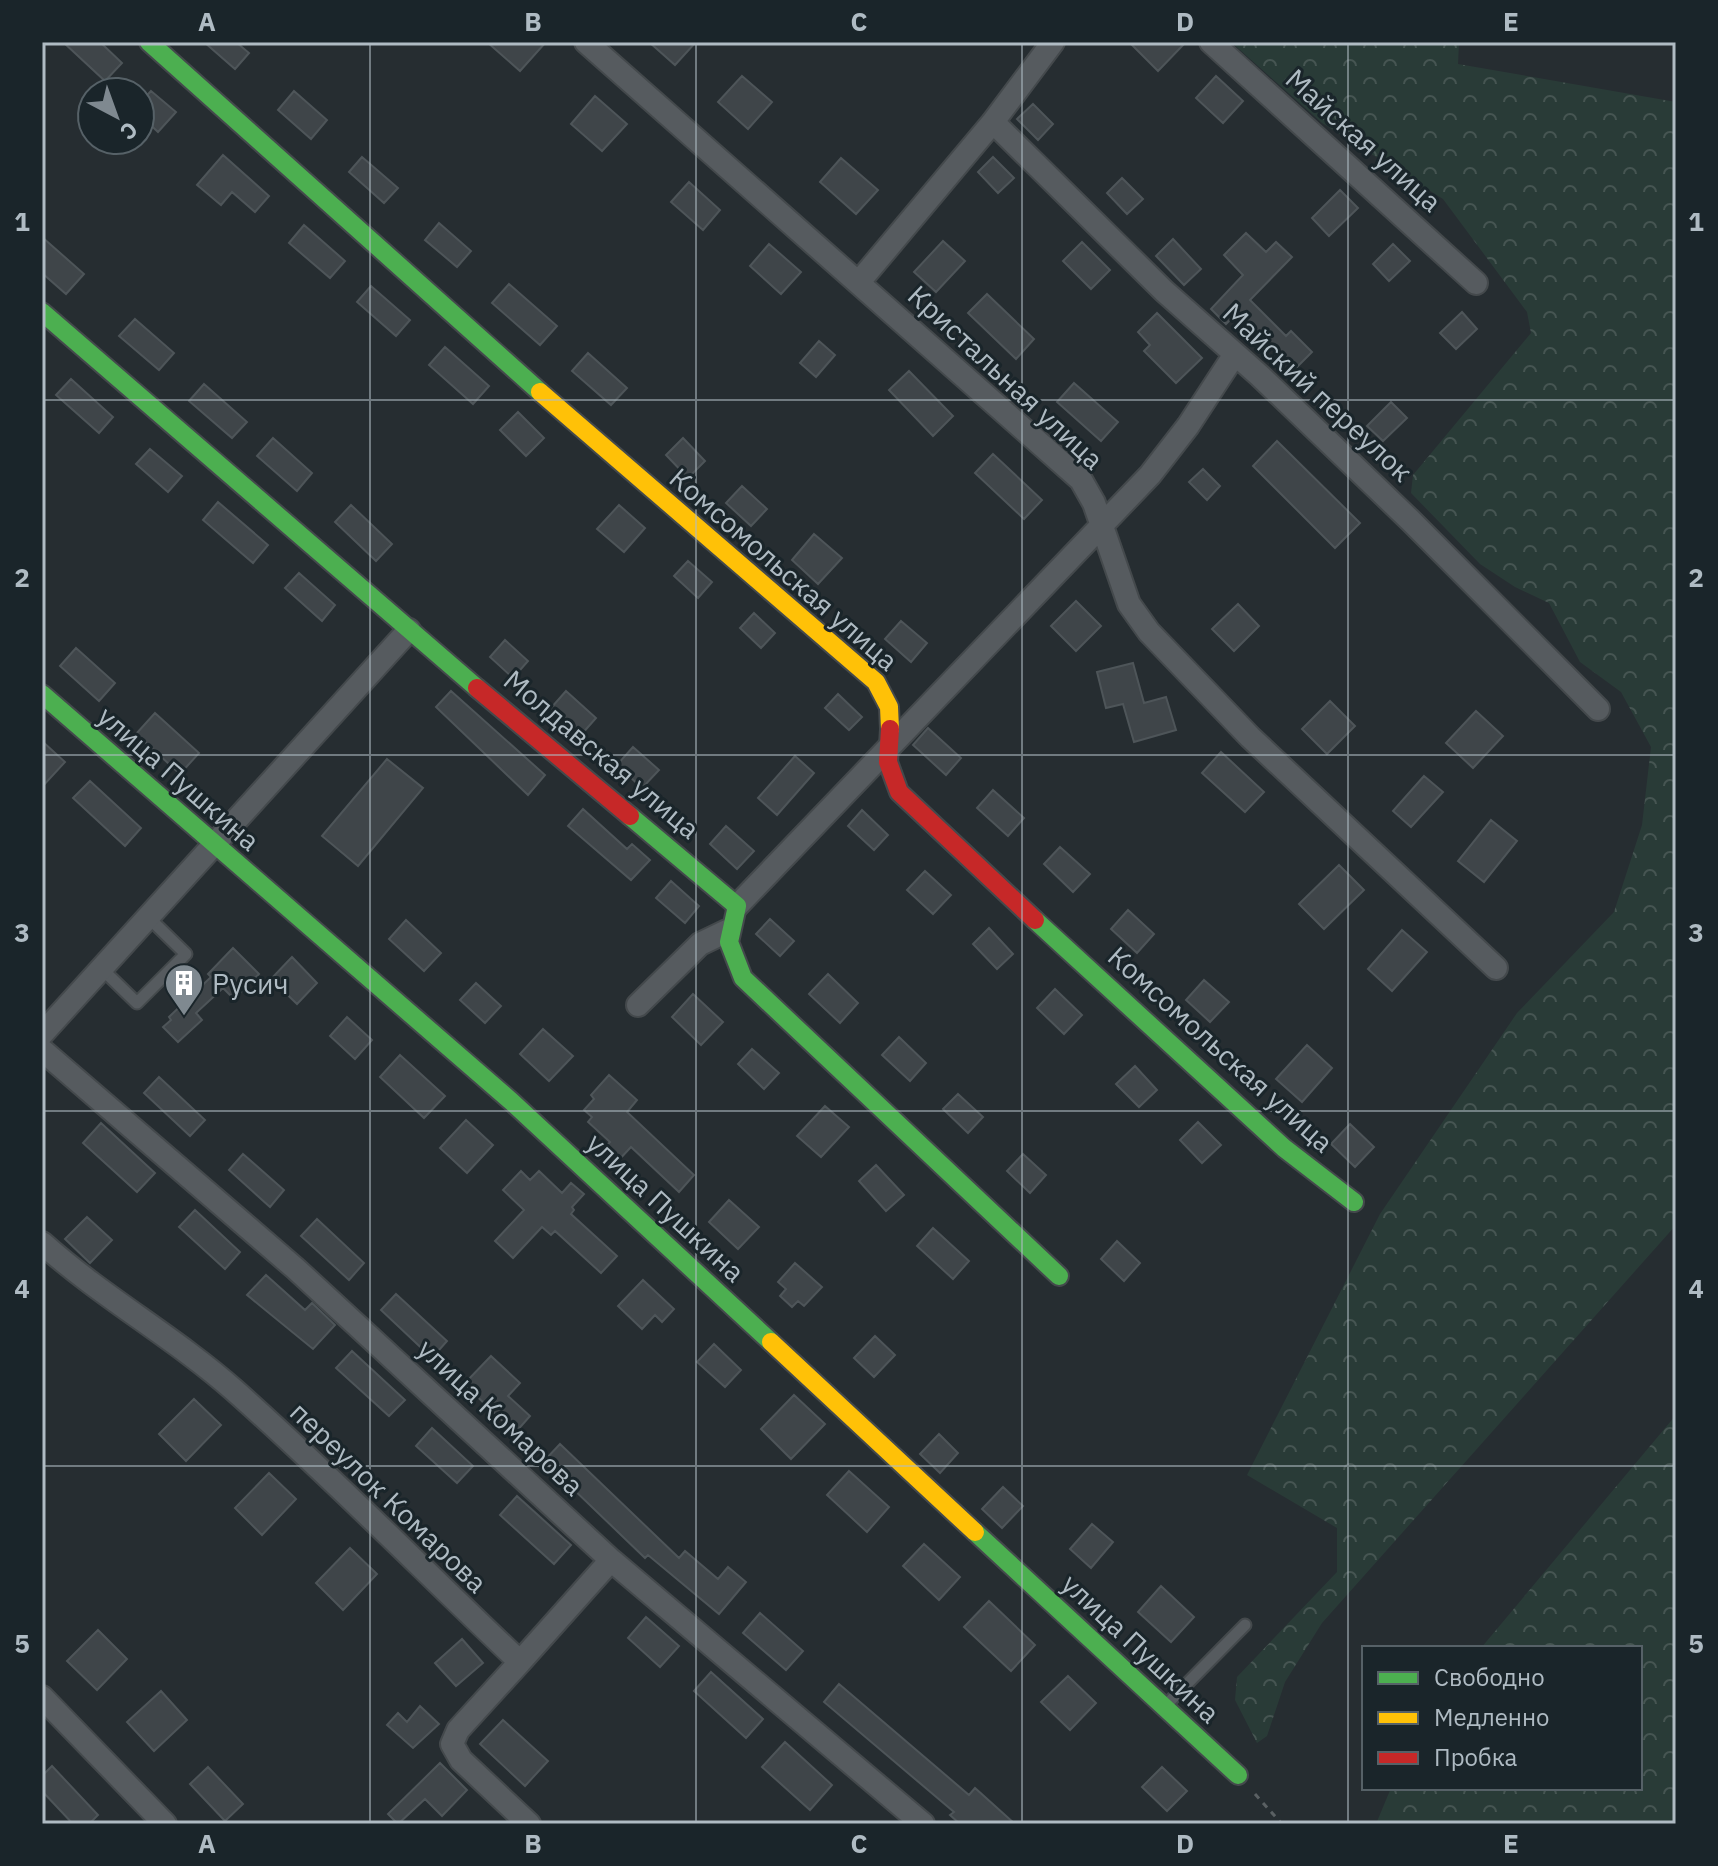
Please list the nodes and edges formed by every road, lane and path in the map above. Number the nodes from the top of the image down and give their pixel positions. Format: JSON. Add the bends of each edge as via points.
{"nodes":[{"id":1,"x":149,"y":42,"type":"edge"},
{"id":2,"x":586,"y":42,"type":"edge"},
{"id":3,"x":1053,"y":42,"type":"edge"},
{"id":4,"x":1211,"y":42,"type":"edge"},
{"id":5,"x":993,"y":122,"type":"junction"},
{"id":6,"x":859,"y":282,"type":"junction"},
{"id":7,"x":1476,"y":283,"type":"dead end"},
{"id":8,"x":42,"y":312,"type":"edge"},
{"id":9,"x":1235,"y":354,"type":"junction"},
{"id":10,"x":1101,"y":528,"type":"junction"},
{"id":11,"x":409,"y":630,"type":"junction"},
{"id":12,"x":42,"y":694,"type":"edge"},
{"id":13,"x":1598,"y":709,"type":"dead end"},
{"id":14,"x":891,"y":743,"type":"junction"},
{"id":15,"x":890,"y":774,"type":"junction"},
{"id":16,"x":857,"y":777,"type":"junction"},
{"id":17,"x":215,"y":846,"type":"junction"},
{"id":18,"x":737,"y":906,"type":"junction"},
{"id":19,"x":149,"y":918,"type":"junction"},
{"id":20,"x":727,"y":931,"type":"junction"},
{"id":21,"x":1496,"y":968,"type":"dead end"},
{"id":22,"x":103,"y":970,"type":"junction"},
{"id":23,"x":638,"y":1005,"type":"dead end"},
{"id":24,"x":42,"y":1034,"type":"edge"},
{"id":25,"x":42,"y":1050,"type":"edge"},
{"id":26,"x":1354,"y":1202,"type":"dead end"},
{"id":27,"x":42,"y":1243,"type":"edge"},
{"id":28,"x":1059,"y":1276,"type":"dead end"},
{"id":29,"x":611,"y":1560,"type":"junction"},
{"id":30,"x":1245,"y":1625,"type":"dead end"},
{"id":31,"x":520,"y":1662,"type":"junction"},
{"id":32,"x":42,"y":1697,"type":"edge"},
{"id":33,"x":1164,"y":1707,"type":"junction"},
{"id":34,"x":1238,"y":1775,"type":"joint"},
{"id":35,"x":165,"y":1824,"type":"edge"},
{"id":36,"x":529,"y":1824,"type":"edge"},
{"id":37,"x":923,"y":1824,"type":"edge"},
{"id":38,"x":1282,"y":1824,"type":"edge"}],
"edges":[{"from":1,"to":14,"type":"street","name":"Комсомольская улица","via":[[616,463],[876,682],[893,713]]},
{"from":2,"to":6,"type":"street","name":"Кристальная улица"},
{"from":3,"to":5,"type":"street"},
{"from":4,"to":7,"type":"street","name":"Майская улица"},
{"from":5,"to":6,"type":"street"},
{"from":5,"to":9,"type":"street","name":"Майский переулок"},
{"from":6,"to":10,"type":"street","name":"Кристальная улица","via":[[1081,480]]},
{"from":8,"to":11,"type":"street","name":"Молдавская улица"},
{"from":9,"to":10,"type":"street","via":[[1188,426]]},
{"from":9,"to":13,"type":"street","name":"Майский переулок"},
{"from":10,"to":14,"type":"street"},
{"from":10,"to":21,"type":"street","name":"Кристальная улица","via":[[1129,604],[1149,632],[1250,737]]},
{"from":11,"to":17,"type":"street"},
{"from":11,"to":18,"type":"street","name":"Молдавская улица"},
{"from":12,"to":17,"type":"street","name":"улица Пушкина"},
{"from":14,"to":15,"type":"street","name":"Комсомольская улица"},
{"from":14,"to":16,"type":"street"},
{"from":15,"to":16,"type":"street"},
{"from":15,"to":26,"type":"street","name":"Комсомольская улица","via":[[912,807],[1284,1148]]},
{"from":16,"to":18,"type":"street"},
{"from":17,"to":19,"type":"street"},
{"from":17,"to":33,"type":"street","name":"улица Пушкина","via":[[580,1164]]},
{"from":18,"to":20,"type":"street"},
{"from":19,"to":22,"type":"street"},
{"from":19,"to":22,"type":"lane","via":[[186,954],[137,1003]]},
{"from":20,"to":23,"type":"street","via":[[700,944]]},
{"from":20,"to":28,"type":"street","via":[[730,955],[743,978]]},
{"from":22,"to":24,"type":"street"},
{"from":25,"to":29,"type":"street","name":"улица Комарова","via":[[296,1269]]},
{"from":27,"to":31,"type":"street","name":"переулок Комарова","via":[[235,1391]]},
{"from":29,"to":31,"type":"street"},
{"from":29,"to":37,"type":"street","name":"улица Комарова"},
{"from":30,"to":33,"type":"lane"},
{"from":31,"to":36,"type":"street","via":[[458,1730],[452,1744],[461,1760]]},
{"from":32,"to":35,"type":"street"},
{"from":33,"to":34,"type":"street","name":"улица Пушкина"},
{"from":34,"to":38,"type":"path"}]}
